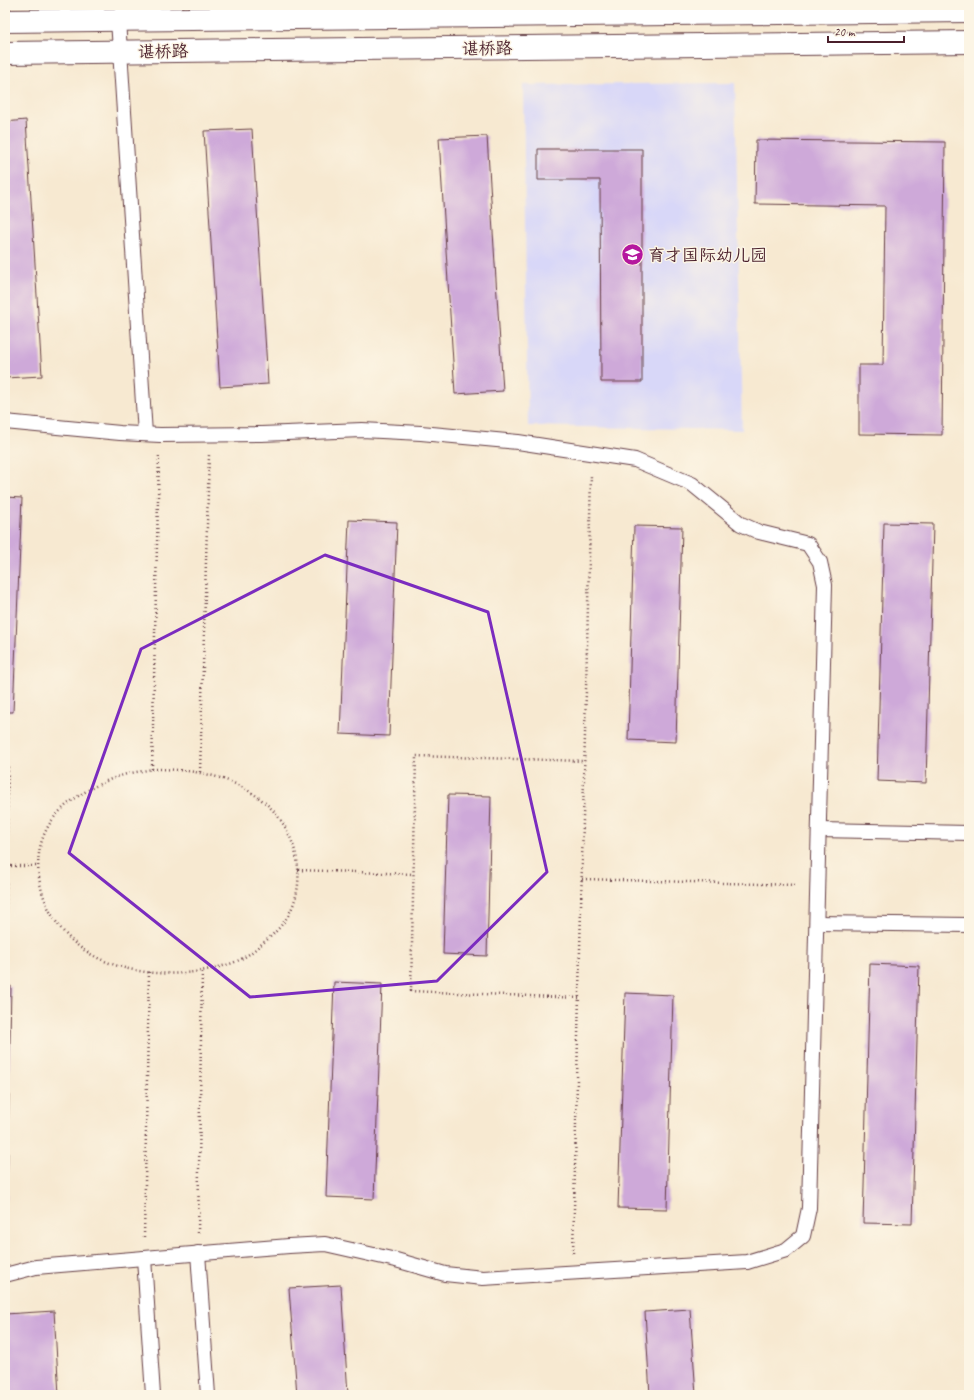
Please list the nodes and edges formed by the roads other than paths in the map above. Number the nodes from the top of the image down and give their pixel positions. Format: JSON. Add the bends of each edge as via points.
{"nodes":[{"id":1,"x":969,"y":11,"type":"edge"},
{"id":2,"x":118,"y":20,"type":"junction"},
{"id":3,"x":5,"y":21,"type":"edge"},
{"id":4,"x":969,"y":42,"type":"edge"},
{"id":5,"x":120,"y":52,"type":"junction"},
{"id":6,"x":5,"y":53,"type":"edge"},
{"id":7,"x":5,"y":422,"type":"edge"},
{"id":8,"x":145,"y":434,"type":"junction"},
{"id":9,"x":819,"y":830,"type":"junction"},
{"id":10,"x":969,"y":833,"type":"edge"},
{"id":11,"x":816,"y":923,"type":"junction"},
{"id":12,"x":969,"y":925,"type":"edge"},
{"id":13,"x":198,"y":1254,"type":"junction"},
{"id":14,"x":144,"y":1258,"type":"junction"},
{"id":15,"x":5,"y":1275,"type":"edge"},
{"id":16,"x":153,"y":1395,"type":"edge"},
{"id":17,"x":208,"y":1395,"type":"edge"}],
"edges":[{"from":1,"to":2,"type":"street","name":"谌桥路"},
{"from":2,"to":3,"type":"street","name":"谌桥路"},
{"from":2,"to":5,"type":"lane"},
{"from":4,"to":5,"type":"street","name":"谌桥路"},
{"from":5,"to":6,"type":"street","name":"谌桥路"},
{"from":5,"to":8,"type":"lane"},
{"from":7,"to":8,"type":"lane"},
{"from":8,"to":9,"type":"lane","via":[[210,435],[362,430],[421,433],[518,442],[634,460],[692,484],[741,524],[759,532],[808,544],[820,562],[825,585]]},
{"from":9,"to":10,"type":"lane"},
{"from":9,"to":11,"type":"lane"},
{"from":11,"to":12,"type":"lane"},
{"from":11,"to":13,"type":"lane","via":[[809,1208],[803,1236],[786,1250],[747,1262],[483,1278],[445,1274],[325,1244]]},
{"from":13,"to":14,"type":"lane"},
{"from":13,"to":17,"type":"lane"},
{"from":14,"to":15,"type":"lane","via":[[36,1267]]},
{"from":14,"to":16,"type":"lane"}]}
